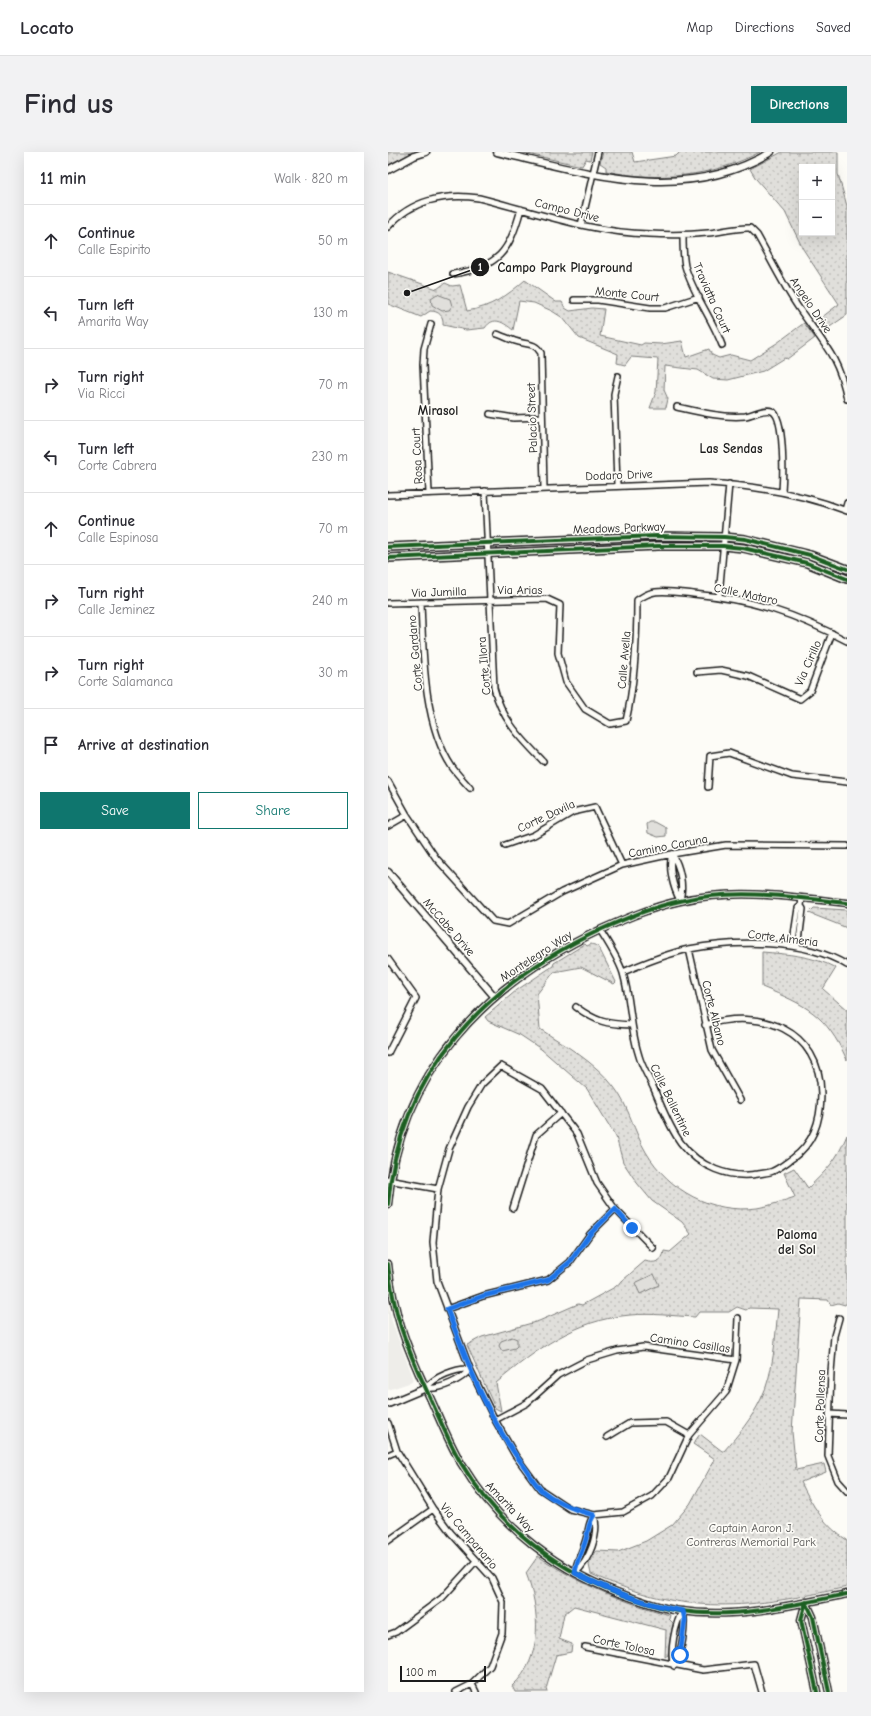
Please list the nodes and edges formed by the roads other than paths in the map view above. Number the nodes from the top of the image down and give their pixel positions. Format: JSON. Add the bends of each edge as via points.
{"nodes":[{"id":1,"x":426,"y":152,"type":"edge"},
{"id":2,"x":497,"y":152,"type":"edge"},
{"id":3,"x":598,"y":152,"type":"edge"},
{"id":4,"x":771,"y":152,"type":"edge"},
{"id":5,"x":388,"y":170,"type":"edge"},
{"id":6,"x":593,"y":174,"type":"junction"},
{"id":7,"x":521,"y":209,"type":"junction"},
{"id":8,"x":581,"y":225,"type":"junction"},
{"id":9,"x":388,"y":226,"type":"edge"},
{"id":10,"x":750,"y":228,"type":"joint"},
{"id":11,"x":683,"y":235,"type":"junction"},
{"id":12,"x":453,"y":274,"type":"dead end"},
{"id":13,"x":699,"y":297,"type":"junction"},
{"id":14,"x":574,"y":300,"type":"dead end"},
{"id":15,"x":431,"y":324,"type":"dead end"},
{"id":16,"x":497,"y":334,"type":"dead end"},
{"id":17,"x":722,"y":345,"type":"dead end"},
{"id":18,"x":618,"y":376,"type":"dead end"},
{"id":19,"x":847,"y":399,"type":"edge"},
{"id":20,"x":677,"y":407,"type":"dead end"},
{"id":21,"x":490,"y":414,"type":"dead end"},
{"id":22,"x":542,"y":417,"type":"junction"},
{"id":23,"x":729,"y":484,"type":"junction"},
{"id":24,"x":617,"y":485,"type":"junction"},
{"id":25,"x":544,"y":489,"type":"junction"},
{"id":26,"x":485,"y":491,"type":"junction"},
{"id":27,"x":782,"y":492,"type":"junction"},
{"id":28,"x":429,"y":493,"type":"junction"},
{"id":29,"x":388,"y":495,"type":"edge"},
{"id":30,"x":847,"y":503,"type":"edge"},
{"id":31,"x":846,"y":510,"type":"edge"},
{"id":32,"x":724,"y":537,"type":"junction"},
{"id":33,"x":488,"y":544,"type":"junction"},
{"id":34,"x":723,"y":546,"type":"junction"},
{"id":35,"x":388,"y":547,"type":"edge"},
{"id":36,"x":489,"y":553,"type":"junction"},
{"id":37,"x":388,"y":558,"type":"edge"},
{"id":38,"x":847,"y":569,"type":"edge"},
{"id":39,"x":847,"y":579,"type":"edge"},
{"id":40,"x":719,"y":596,"type":"junction"},
{"id":41,"x":490,"y":600,"type":"junction"},
{"id":42,"x":637,"y":600,"type":"joint"},
{"id":43,"x":421,"y":602,"type":"junction"},
{"id":44,"x":388,"y":603,"type":"edge"},
{"id":45,"x":832,"y":633,"type":"junction"},
{"id":46,"x":847,"y":641,"type":"edge"},
{"id":47,"x":697,"y":672,"type":"dead end"},
{"id":48,"x":626,"y":721,"type":"joint"},
{"id":49,"x":543,"y":761,"type":"dead end"},
{"id":50,"x":388,"y":781,"type":"edge"},
{"id":51,"x":847,"y":782,"type":"edge"},
{"id":52,"x":708,"y":787,"type":"dead end"},
{"id":53,"x":470,"y":788,"type":"dead end"},
{"id":54,"x":407,"y":815,"type":"junction"},
{"id":55,"x":388,"y":826,"type":"edge"},
{"id":56,"x":505,"y":845,"type":"dead end"},
{"id":57,"x":847,"y":846,"type":"edge"},
{"id":58,"x":672,"y":854,"type":"junction"},
{"id":59,"x":622,"y":865,"type":"junction"},
{"id":60,"x":388,"y":872,"type":"edge"},
{"id":61,"x":802,"y":898,"type":"junction"},
{"id":62,"x":680,"y":900,"type":"junction"},
{"id":63,"x":847,"y":903,"type":"edge"},
{"id":64,"x":600,"y":930,"type":"junction"},
{"id":65,"x":796,"y":946,"type":"junction"},
{"id":66,"x":689,"y":949,"type":"junction"},
{"id":67,"x":388,"y":959,"type":"edge"},
{"id":68,"x":847,"y":965,"type":"edge"},
{"id":69,"x":623,"y":972,"type":"junction"},
{"id":70,"x":494,"y":996,"type":"junction"},
{"id":71,"x":576,"y":1007,"type":"dead end"},
{"id":72,"x":631,"y":1025,"type":"junction"},
{"id":73,"x":706,"y":1025,"type":"junction"},
{"id":74,"x":388,"y":1053,"type":"edge"},
{"id":75,"x":740,"y":1100,"type":"dead end"},
{"id":76,"x":561,"y":1113,"type":"junction"},
{"id":77,"x":389,"y":1180,"type":"edge"},
{"id":78,"x":438,"y":1189,"type":"junction"},
{"id":79,"x":388,"y":1204,"type":"edge"},
{"id":80,"x":513,"y":1208,"type":"dead end"},
{"id":81,"x":615,"y":1209,"type":"junction"},
{"id":82,"x":653,"y":1248,"type":"dead end"},
{"id":83,"x":388,"y":1264,"type":"edge"},
{"id":84,"x":447,"y":1309,"type":"junction"},
{"id":85,"x":738,"y":1318,"type":"dead end"},
{"id":86,"x":838,"y":1318,"type":"dead end"},
{"id":87,"x":736,"y":1360,"type":"junction"},
{"id":88,"x":470,"y":1369,"type":"junction"},
{"id":89,"x":426,"y":1388,"type":"junction"},
{"id":90,"x":388,"y":1404,"type":"edge"},
{"id":91,"x":829,"y":1414,"type":"junction"},
{"id":92,"x":847,"y":1415,"type":"edge"},
{"id":93,"x":495,"y":1420,"type":"junction"},
{"id":94,"x":388,"y":1423,"type":"edge"},
{"id":95,"x":689,"y":1435,"type":"junction"},
{"id":96,"x":607,"y":1437,"type":"dead end"},
{"id":97,"x":397,"y":1451,"type":"junction"},
{"id":98,"x":388,"y":1455,"type":"edge"},
{"id":99,"x":847,"y":1491,"type":"edge"},
{"id":100,"x":432,"y":1509,"type":"junction"},
{"id":101,"x":594,"y":1515,"type":"junction"},
{"id":102,"x":388,"y":1541,"type":"edge"},
{"id":103,"x":476,"y":1561,"type":"junction"},
{"id":104,"x":575,"y":1573,"type":"junction"},
{"id":105,"x":847,"y":1594,"type":"edge"},
{"id":106,"x":806,"y":1602,"type":"junction"},
{"id":107,"x":683,"y":1611,"type":"junction"},
{"id":108,"x":388,"y":1635,"type":"edge"},
{"id":109,"x":585,"y":1647,"type":"dead end"},
{"id":110,"x":674,"y":1666,"type":"junction"},
{"id":111,"x":472,"y":1684,"type":"junction"},
{"id":112,"x":456,"y":1692,"type":"edge"},
{"id":113,"x":476,"y":1692,"type":"edge"},
{"id":114,"x":762,"y":1692,"type":"edge"},
{"id":115,"x":817,"y":1692,"type":"edge"},
{"id":116,"x":829,"y":1692,"type":"edge"}],
"edges":[{"from":1,"to":5,"type":"street"},
{"from":2,"to":6,"type":"street"},
{"from":3,"to":6,"type":"street"},
{"from":4,"to":6,"type":"street","via":[[728,171],[680,181],[630,181]]},
{"from":6,"to":8,"type":"street"},
{"from":7,"to":8,"type":"street","name":"Campo Drive"},
{"from":7,"to":9,"type":"street","name":"Campo Drive","via":[[479,198],[443,196],[409,209]]},
{"from":7,"to":12,"type":"street","via":[[515,230],[498,257],[476,271]]},
{"from":8,"to":11,"type":"street","name":"Campo Drive","via":[[623,232]]},
{"from":10,"to":11,"type":"street","name":"Campo Drive"},
{"from":10,"to":19,"type":"street","name":"Angelo Drive","via":[[757,235],[800,309],[834,357],[840,369]]},
{"from":11,"to":13,"type":"street","name":"Traviatta Court","via":[[685,264]]},
{"from":13,"to":14,"type":"street","name":"Monte Court","via":[[665,308],[598,300]]},
{"from":13,"to":17,"type":"street","name":"Traviatta Court"},
{"from":15,"to":28,"type":"street","name":"Rosa Court","via":[[424,349],[423,365]]},
{"from":16,"to":22,"type":"street","name":"Palacio Street","via":[[538,348]]},
{"from":18,"to":24,"type":"street","via":[[614,394]]},
{"from":20,"to":27,"type":"street","via":[[735,416],[773,411],[778,417],[783,456]]},
{"from":21,"to":22,"type":"street","via":[[514,418]]},
{"from":22,"to":25,"type":"street","name":"Palacio Street"},
{"from":23,"to":24,"type":"street","name":"Dodaro Drive"},
{"from":23,"to":27,"type":"street","name":"Dodaro Drive"},
{"from":23,"to":32,"type":"street"},
{"from":24,"to":25,"type":"street","name":"Dodaro Drive"},
{"from":25,"to":26,"type":"street","name":"Dodaro Drive"},
{"from":26,"to":28,"type":"street","name":"Dodaro Drive"},
{"from":26,"to":33,"type":"street","name":"Corte Illora"},
{"from":27,"to":31,"type":"street","name":"Dodaro Drive"},
{"from":28,"to":29,"type":"street","name":"Dodaro Drive"},
{"from":30,"to":31,"type":"street"},
{"from":32,"to":33,"type":"main road","name":"Meadows Parkway","via":[[657,536]]},
{"from":32,"to":34,"type":"street"},
{"from":32,"to":38,"type":"main road","name":"Meadows Parkway","via":[[745,539],[810,555]]},
{"from":33,"to":35,"type":"main road","name":"Meadows Parkway"},
{"from":33,"to":36,"type":"street","name":"Corte Illora"},
{"from":34,"to":36,"type":"main road","name":"Meadows Parkway"},
{"from":34,"to":39,"type":"main road","name":"Meadows Parkway","via":[[743,548],[807,563]]},
{"from":34,"to":40,"type":"street"},
{"from":36,"to":37,"type":"main road","name":"Meadows Parkway"},
{"from":36,"to":41,"type":"street","name":"Corte Illora"},
{"from":40,"to":42,"type":"street","name":"Calle Mataro","via":[[651,592]]},
{"from":40,"to":45,"type":"street","name":"Calle Mataro","via":[[788,613]]},
{"from":41,"to":43,"type":"street","name":"Via Jumilla"},
{"from":41,"to":48,"type":"street","name":"Via Arias","via":[[547,599],[560,605],[558,653],[566,682],[585,709],[610,724]]},
{"from":41,"to":49,"type":"street","name":"Corte Illora","via":[[493,671],[497,699],[506,720]]},
{"from":42,"to":48,"type":"street","name":"Calle Avella","via":[[637,635],[631,700]]},
{"from":43,"to":44,"type":"street","name":"Via Jumilla"},
{"from":43,"to":53,"type":"street","name":"Corte Gardano","via":[[425,682],[437,734],[452,766]]},
{"from":45,"to":46,"type":"street","name":"Calle Mataro"},
{"from":45,"to":47,"type":"street","name":"Via Cirillo","via":[[810,691],[800,699],[748,676],[721,670]]},
{"from":50,"to":54,"type":"street"},
{"from":51,"to":52,"type":"street","via":[[792,776],[729,753],[710,756]]},
{"from":54,"to":55,"type":"street"},
{"from":54,"to":59,"type":"street","name":"Camino Caruna","via":[[436,858],[493,921],[508,924],[562,892]]},
{"from":56,"to":59,"type":"street","name":"Corte Davila","via":[[534,835],[573,812],[595,806]]},
{"from":57,"to":58,"type":"street","name":"Camino Caruna","via":[[726,846]]},
{"from":58,"to":59,"type":"street","name":"Camino Caruna"},
{"from":58,"to":62,"type":"street","via":[[677,860],[683,892]]},
{"from":60,"to":70,"type":"street","name":"McCabe Drive"},
{"from":61,"to":62,"type":"street","name":"Montelegro Way","via":[[721,895]]},
{"from":61,"to":63,"type":"street","name":"Montelegro Way"},
{"from":61,"to":65,"type":"street","via":[[793,941]]},
{"from":62,"to":64,"type":"street","name":"Montelegro Way","via":[[638,912]]},
{"from":64,"to":69,"type":"street","name":"Calle Ballentine"},
{"from":64,"to":70,"type":"street","name":"Montelegro Way","via":[[570,944]]},
{"from":65,"to":66,"type":"street","name":"Corte Almeria","via":[[739,943]]},
{"from":65,"to":68,"type":"street","name":"Corte Almeria","via":[[820,952]]},
{"from":66,"to":69,"type":"street","name":"Corte Almeria"},
{"from":66,"to":73,"type":"street","name":"Corte Albano"},
{"from":67,"to":74,"type":"street","via":[[416,998]]},
{"from":69,"to":72,"type":"street","name":"Calle Ballentine"},
{"from":70,"to":77,"type":"street","name":"Montelegro Way","via":[[476,1012],[446,1048],[421,1089],[400,1139]]},
{"from":71,"to":72,"type":"street","via":[[590,1017],[608,1024]]},
{"from":72,"to":73,"type":"street","name":"Calle Ballentine","via":[[639,1057],[681,1144],[702,1164],[723,1173],[747,1176],[772,1172],[795,1157],[812,1138],[821,1110],[821,1078],[810,1053],[795,1036],[777,1024],[757,1019],[722,1020]]},
{"from":73,"to":75,"type":"street","name":"Corte Albano","via":[[712,1050]]},
{"from":76,"to":78,"type":"street","via":[[542,1089],[501,1066],[482,1084],[468,1107],[449,1149]]},
{"from":76,"to":80,"type":"street","via":[[536,1135]]},
{"from":76,"to":81,"type":"street","via":[[577,1134],[597,1183]]},
{"from":77,"to":78,"type":"street"},
{"from":77,"to":79,"type":"street"},
{"from":78,"to":84,"type":"street","via":[[433,1242],[437,1281]]},
{"from":81,"to":82,"type":"street"},
{"from":81,"to":84,"type":"street","via":[[590,1234],[570,1262],[548,1280],[483,1296]]},
{"from":83,"to":89,"type":"street","name":"Amarita Way","via":[[399,1323]]},
{"from":84,"to":88,"type":"street"},
{"from":85,"to":87,"type":"street"},
{"from":86,"to":91,"type":"street","name":"Corte Pollensa","via":[[834,1336]]},
{"from":87,"to":93,"type":"street","name":"Camino Casillas","via":[[643,1347],[617,1350],[587,1360],[558,1375],[527,1403]]},
{"from":87,"to":95,"type":"street","via":[[726,1392]]},
{"from":88,"to":89,"type":"street","via":[[462,1368],[431,1382]]},
{"from":88,"to":89,"type":"street","via":[[466,1375],[434,1389]]},
{"from":88,"to":93,"type":"street"},
{"from":89,"to":90,"type":"street"},
{"from":89,"to":104,"type":"street","name":"Amarita Way","via":[[452,1447],[490,1504],[525,1539]]},
{"from":91,"to":92,"type":"street"},
{"from":91,"to":99,"type":"street","name":"Corte Pollensa","via":[[828,1456],[838,1481]]},
{"from":93,"to":101,"type":"street","via":[[515,1455],[540,1489],[570,1509]]},
{"from":94,"to":97,"type":"street","name":"Via Campanario"},
{"from":95,"to":96,"type":"street","via":[[666,1422],[630,1423]]},
{"from":95,"to":101,"type":"street","via":[[669,1478],[652,1496],[624,1512]]},
{"from":97,"to":98,"type":"street"},
{"from":97,"to":100,"type":"street","name":"Via Campanario"},
{"from":100,"to":102,"type":"street"},
{"from":100,"to":103,"type":"street","name":"Via Campanario"},
{"from":101,"to":104,"type":"street","via":[[597,1523],[594,1540],[583,1566]]},
{"from":103,"to":108,"type":"street","via":[[442,1598],[396,1632]]},
{"from":103,"to":111,"type":"street","name":"Via Campanario","via":[[492,1578],[503,1602],[502,1633],[490,1666]]},
{"from":104,"to":107,"type":"street","name":"Amarita Way","via":[[656,1606]]},
{"from":105,"to":106,"type":"street","name":"Amarita Way"},
{"from":106,"to":107,"type":"street","name":"Amarita Way","via":[[762,1610],[718,1613]]},
{"from":106,"to":115,"type":"street","via":[[801,1620]]},
{"from":106,"to":116,"type":"street","via":[[813,1617]]},
{"from":107,"to":110,"type":"street","via":[[678,1619],[671,1659]]},
{"from":109,"to":110,"type":"street","name":"Corte Tolosa"},
{"from":110,"to":114,"type":"street","name":"Corte Tolosa","via":[[703,1670],[754,1664]]},
{"from":111,"to":112,"type":"street","name":"Via Campanario"},
{"from":111,"to":113,"type":"street"}]}
